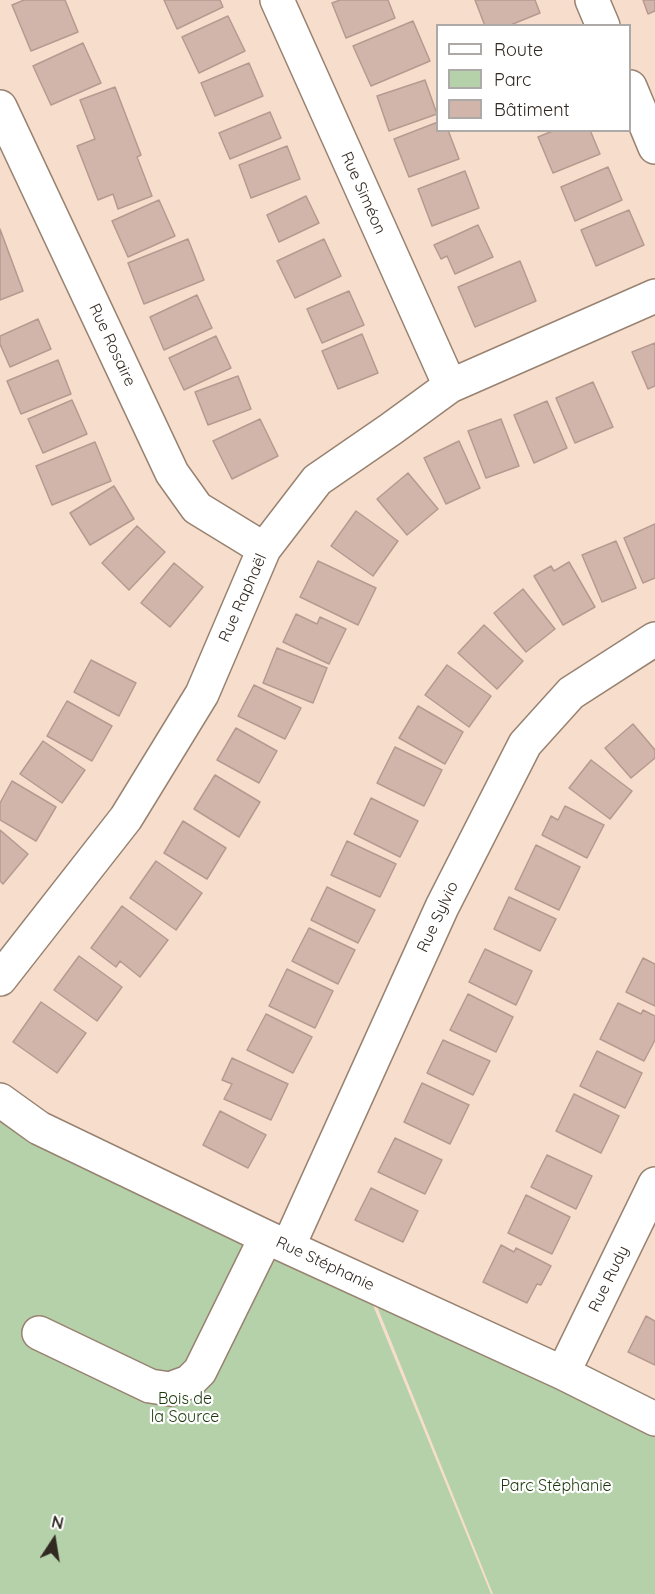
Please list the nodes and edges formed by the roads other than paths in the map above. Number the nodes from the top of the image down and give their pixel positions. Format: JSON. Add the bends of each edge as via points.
{"nodes":[{"id":1,"x":277,"y":0,"type":"edge"},
{"id":2,"x":592,"y":0,"type":"edge"},
{"id":3,"x":602,"y":24,"type":"edge"},
{"id":4,"x":631,"y":89,"type":"edge"},
{"id":5,"x":0,"y":107,"type":"edge"},
{"id":6,"x":655,"y":147,"type":"edge"},
{"id":7,"x":655,"y":296,"type":"edge"},
{"id":8,"x":450,"y":386,"type":"junction"},
{"id":9,"x":264,"y":549,"type":"junction"},
{"id":10,"x":655,"y":639,"type":"edge"},
{"id":11,"x":0,"y":979,"type":"edge"},
{"id":12,"x":0,"y":1100,"type":"edge"},
{"id":13,"x":655,"y":1184,"type":"edge"},
{"id":14,"x":277,"y":1242,"type":"junction"},
{"id":15,"x":39,"y":1333,"type":"dead end"},
{"id":16,"x":563,"y":1373,"type":"junction"},
{"id":17,"x":655,"y":1419,"type":"edge"}],
"edges":[{"from":1,"to":8,"type":"street","name":"Rue Siméon"},
{"from":2,"to":3,"type":"street"},
{"from":4,"to":6,"type":"street"},
{"from":5,"to":9,"type":"street","name":"Rue Rosaire","via":[[172,473],[197,508]]},
{"from":7,"to":8,"type":"street","name":"Rue Raphaël"},
{"from":8,"to":9,"type":"street","name":"Rue Raphaël","via":[[317,480]]},
{"from":9,"to":11,"type":"street","name":"Rue Raphaël","via":[[202,694],[126,818]]},
{"from":10,"to":14,"type":"street","name":"Rue Sylvio","via":[[571,693],[525,744]]},
{"from":12,"to":14,"type":"street","name":"Rue Stéphanie","via":[[39,1128]]},
{"from":13,"to":16,"type":"street","name":"Rue Rudy"},
{"from":14,"to":15,"type":"street","name":"Rue Sylvio","via":[[200,1371],[189,1382],[170,1389],[150,1386]]},
{"from":14,"to":16,"type":"street","name":"Rue Stéphanie"},
{"from":16,"to":17,"type":"street","name":"Rue Stéphanie"}]}
